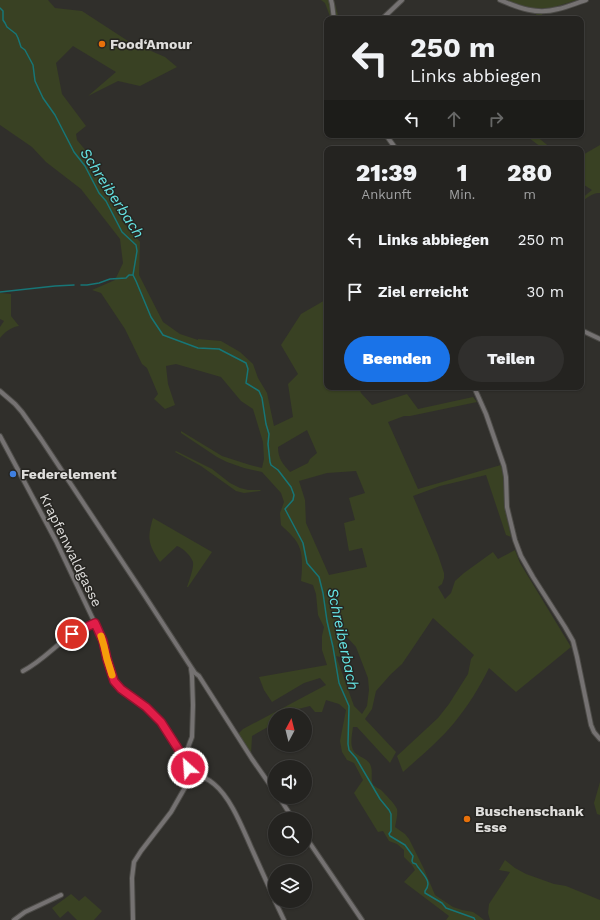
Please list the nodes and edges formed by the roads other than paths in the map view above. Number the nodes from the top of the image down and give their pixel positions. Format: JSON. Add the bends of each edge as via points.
{"nodes":[{"id":1,"x":331,"y":0,"type":"edge"},
{"id":2,"x":402,"y":0,"type":"edge"},
{"id":3,"x":500,"y":0,"type":"edge"},
{"id":4,"x":586,"y":0,"type":"edge"},
{"id":5,"x":334,"y":16,"type":"edge"},
{"id":6,"x":385,"y":16,"type":"edge"},
{"id":7,"x":584,"y":331,"type":"edge"},
{"id":8,"x":600,"y":339,"type":"edge"},
{"id":9,"x":475,"y":390,"type":"edge"},
{"id":10,"x":0,"y":391,"type":"edge"},
{"id":11,"x":0,"y":436,"type":"edge"},
{"id":12,"x":95,"y":623,"type":"junction"},
{"id":13,"x":191,"y":667,"type":"junction"},
{"id":14,"x":23,"y":671,"type":"dead end"},
{"id":15,"x":600,"y":739,"type":"edge"},
{"id":16,"x":184,"y":758,"type":"junction"},
{"id":17,"x":189,"y":774,"type":"junction"},
{"id":18,"x":268,"y":782,"type":"edge"},
{"id":19,"x":312,"y":846,"type":"edge"},
{"id":20,"x":268,"y":885,"type":"edge"},
{"id":21,"x":61,"y":896,"type":"dead end"},
{"id":22,"x":278,"y":908,"type":"edge"},
{"id":23,"x":14,"y":920,"type":"edge"},
{"id":24,"x":133,"y":920,"type":"edge"},
{"id":25,"x":284,"y":920,"type":"edge"},
{"id":26,"x":362,"y":920,"type":"edge"}],
"edges":[{"from":1,"to":5,"type":"street"},
{"from":2,"to":6,"type":"street"},
{"from":3,"to":4,"type":"street","via":[[537,12],[552,11]]},
{"from":7,"to":8,"type":"street"},
{"from":9,"to":15,"type":"street","via":[[504,466],[507,507],[515,540],[533,578],[573,641],[591,725]]},
{"from":10,"to":13,"type":"street","via":[[19,408],[41,439]]},
{"from":11,"to":12,"type":"street","name":"Krapfenwaldgasse","via":[[56,541]]},
{"from":12,"to":14,"type":"street","via":[[72,634]]},
{"from":12,"to":16,"type":"street","name":"Krapfenwaldgasse","via":[[114,681],[158,719]]},
{"from":13,"to":16,"type":"street","via":[[192,733]]},
{"from":13,"to":18,"type":"street"},
{"from":16,"to":17,"type":"street","name":"Krapfenwaldgasse"},
{"from":17,"to":20,"type":"street","via":[[199,775],[210,781],[227,799]]},
{"from":17,"to":24,"type":"street","via":[[171,812],[134,862]]},
{"from":19,"to":26,"type":"street"},
{"from":21,"to":23,"type":"street","via":[[25,912]]},
{"from":22,"to":25,"type":"street"}]}
